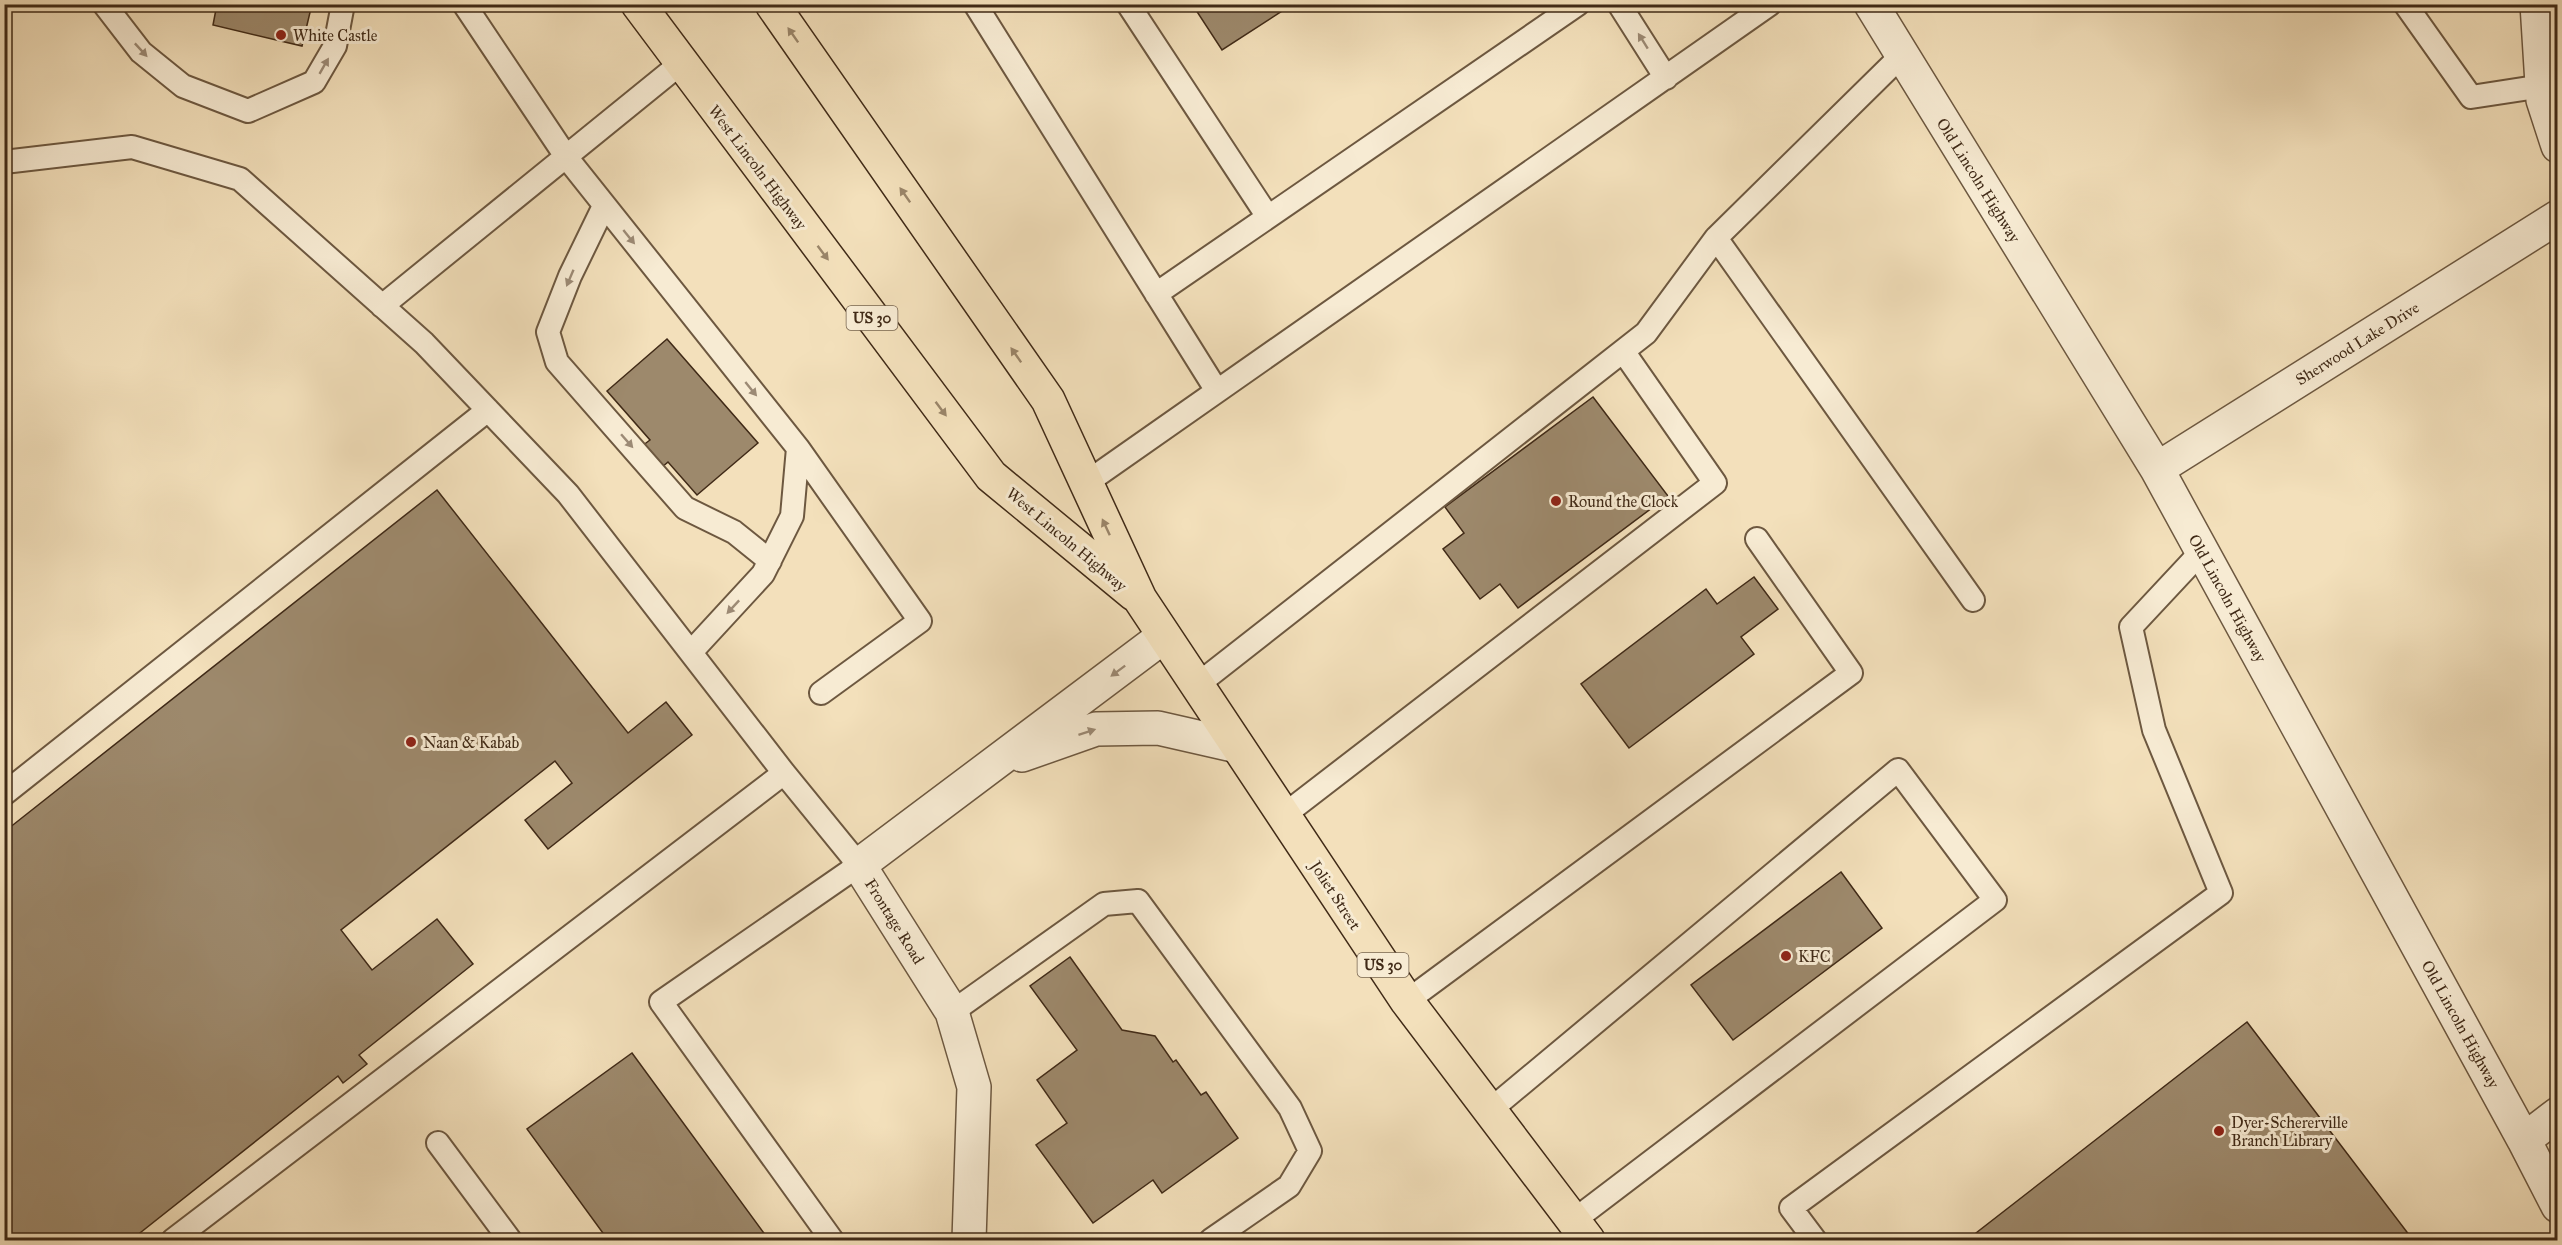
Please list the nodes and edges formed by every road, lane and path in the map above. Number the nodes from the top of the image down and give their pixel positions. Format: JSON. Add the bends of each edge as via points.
{"nodes":[{"id":1,"x":104,"y":4,"type":"edge"},
{"id":2,"x":343,"y":4,"type":"edge"},
{"id":3,"x":464,"y":4,"type":"edge"},
{"id":4,"x":638,"y":4,"type":"edge"},
{"id":5,"x":772,"y":4,"type":"edge"},
{"id":6,"x":975,"y":4,"type":"edge"},
{"id":7,"x":1128,"y":4,"type":"edge"},
{"id":8,"x":1578,"y":4,"type":"edge"},
{"id":9,"x":1620,"y":4,"type":"edge"},
{"id":10,"x":1871,"y":4,"type":"edge"},
{"id":11,"x":2406,"y":4,"type":"edge"},
{"id":12,"x":2537,"y":4,"type":"edge"},
{"id":13,"x":1770,"y":5,"type":"edge"},
{"id":14,"x":1902,"y":55,"type":"junction"},
{"id":15,"x":681,"y":64,"type":"junction"},
{"id":16,"x":1666,"y":78,"type":"junction"},
{"id":17,"x":2542,"y":86,"type":"junction"},
{"id":18,"x":2558,"y":146,"type":"edge"},
{"id":19,"x":567,"y":158,"type":"junction"},
{"id":20,"x":4,"y":162,"type":"edge"},
{"id":21,"x":604,"y":206,"type":"junction"},
{"id":22,"x":2558,"y":216,"type":"edge"},
{"id":23,"x":1268,"y":218,"type":"junction"},
{"id":24,"x":1716,"y":238,"type":"junction"},
{"id":25,"x":1156,"y":294,"type":"junction"},
{"id":26,"x":382,"y":306,"type":"junction"},
{"id":27,"x":1623,"y":351,"type":"junction"},
{"id":28,"x":1217,"y":391,"type":"junction"},
{"id":29,"x":488,"y":410,"type":"junction"},
{"id":30,"x":798,"y":448,"type":"junction"},
{"id":31,"x":2157,"y":469,"type":"junction"},
{"id":32,"x":1086,"y":483,"type":"junction"},
{"id":33,"x":1757,"y":539,"type":"dead end"},
{"id":34,"x":2202,"y":551,"type":"junction"},
{"id":35,"x":770,"y":561,"type":"junction"},
{"id":36,"x":1140,"y":599,"type":"junction"},
{"id":37,"x":1973,"y":600,"type":"dead end"},
{"id":38,"x":1164,"y":636,"type":"junction"},
{"id":39,"x":692,"y":651,"type":"junction"},
{"id":40,"x":1197,"y":684,"type":"junction"},
{"id":41,"x":821,"y":693,"type":"dead end"},
{"id":42,"x":1237,"y":746,"type":"junction"},
{"id":43,"x":992,"y":765,"type":"junction"},
{"id":44,"x":784,"y":772,"type":"junction"},
{"id":45,"x":4,"y":794,"type":"edge"},
{"id":46,"x":1284,"y":815,"type":"junction"},
{"id":47,"x":859,"y":865,"type":"junction"},
{"id":48,"x":1407,"y":1001,"type":"junction"},
{"id":49,"x":952,"y":1012,"type":"junction"},
{"id":50,"x":1489,"y":1112,"type":"junction"},
{"id":51,"x":2558,"y":1114,"type":"edge"},
{"id":52,"x":2524,"y":1140,"type":"junction"},
{"id":53,"x":438,"y":1143,"type":"dead end"},
{"id":54,"x":2558,"y":1206,"type":"edge"},
{"id":55,"x":1580,"y":1231,"type":"edge"},
{"id":56,"x":173,"y":1240,"type":"edge"},
{"id":57,"x":510,"y":1240,"type":"edge"},
{"id":58,"x":832,"y":1240,"type":"edge"},
{"id":59,"x":969,"y":1240,"type":"edge"},
{"id":60,"x":1211,"y":1240,"type":"edge"},
{"id":61,"x":1815,"y":1240,"type":"edge"}],
"edges":[{"from":1,"to":2,"type":"lane","one_way":true,"via":[[141,52],[183,86],[248,111],[314,82],[335,45]]},
{"from":3,"to":19,"type":"lane"},
{"from":4,"to":15,"type":"main road","name":"West Lincoln Highway","number":"US 30"},
{"from":32,"to":5,"type":"main road","name":"West Lincoln Highway","number":"US 30","one_way":true,"via":[[1048,400]]},
{"from":6,"to":25,"type":"lane"},
{"from":7,"to":23,"type":"lane"},
{"from":8,"to":23,"type":"lane"},
{"from":16,"to":9,"type":"lane","one_way":true},
{"from":10,"to":14,"type":"street","name":"Old Lincoln Highway"},
{"from":11,"to":17,"type":"lane","via":[[2471,97]]},
{"from":12,"to":17,"type":"street"},
{"from":13,"to":16,"type":"lane"},
{"from":14,"to":24,"type":"lane"},
{"from":14,"to":31,"type":"street","name":"Old Lincoln Highway"},
{"from":15,"to":19,"type":"lane"},
{"from":15,"to":36,"type":"main road","name":"West Lincoln Highway","number":"US 30","one_way":true,"via":[[992,476]]},
{"from":16,"to":28,"type":"lane"},
{"from":17,"to":18,"type":"street"},
{"from":19,"to":21,"type":"lane"},
{"from":19,"to":26,"type":"lane"},
{"from":20,"to":26,"type":"lane","via":[[132,147],[240,179]]},
{"from":21,"to":30,"type":"lane","one_way":true},
{"from":21,"to":35,"type":"lane","one_way":true,"via":[[548,332],[557,363],[686,508],[734,532]]},
{"from":22,"to":31,"type":"street","name":"Sherwood Lake Drive"},
{"from":23,"to":25,"type":"lane"},
{"from":24,"to":27,"type":"lane","via":[[1646,333]]},
{"from":24,"to":37,"type":"lane"},
{"from":25,"to":28,"type":"lane"},
{"from":26,"to":29,"type":"lane"},
{"from":27,"to":40,"type":"lane"},
{"from":27,"to":46,"type":"lane","via":[[1716,483]]},
{"from":28,"to":32,"type":"lane"},
{"from":29,"to":39,"type":"lane","via":[[568,494]]},
{"from":29,"to":45,"type":"lane"},
{"from":30,"to":35,"type":"lane","via":[[792,516]]},
{"from":30,"to":41,"type":"lane","via":[[920,621]]},
{"from":31,"to":34,"type":"street","name":"Old Lincoln Highway"},
{"from":36,"to":32,"type":"main road","name":"West Lincoln Highway","number":"US 30","one_way":true},
{"from":33,"to":48,"type":"lane","via":[[1851,673]]},
{"from":34,"to":52,"type":"street","name":"Old Lincoln Highway"},
{"from":34,"to":61,"type":"lane","via":[[2131,627],[2154,730],[2221,893],[1791,1208]]},
{"from":35,"to":39,"type":"lane","one_way":true,"via":[[763,574]]},
{"from":36,"to":38,"type":"main road","name":"Joliet Street","number":"US 30"},
{"from":38,"to":40,"type":"main road","name":"Joliet Street","number":"US 30"},
{"from":38,"to":43,"type":"street","name":"Frontage Road","one_way":true},
{"from":39,"to":44,"type":"lane"},
{"from":40,"to":42,"type":"main road","name":"Joliet Street","number":"US 30"},
{"from":43,"to":42,"type":"street","one_way":true,"via":[[1096,729],[1158,728]]},
{"from":42,"to":46,"type":"main road","name":"Joliet Street","number":"US 30"},
{"from":43,"to":47,"type":"street","name":"Frontage Road"},
{"from":44,"to":47,"type":"lane"},
{"from":44,"to":56,"type":"lane"},
{"from":46,"to":48,"type":"main road","name":"Joliet Street","number":"US 30"},
{"from":47,"to":49,"type":"street","name":"Frontage Road"},
{"from":47,"to":58,"type":"lane","via":[[662,1002]]},
{"from":48,"to":50,"type":"main road","name":"Joliet Street","number":"US 30"},
{"from":49,"to":59,"type":"street","name":"Frontage Road","via":[[974,1087]]},
{"from":49,"to":60,"type":"lane","via":[[1104,904],[1138,901],[1290,1108],[1310,1151],[1289,1186]]},
{"from":50,"to":55,"type":"main road","name":"Joliet Street","number":"US 30"},
{"from":50,"to":55,"type":"lane","via":[[1898,771],[1995,900]]},
{"from":51,"to":52,"type":"street"},
{"from":52,"to":54,"type":"street","name":"Old Lincoln Highway"},
{"from":53,"to":57,"type":"lane"}]}
